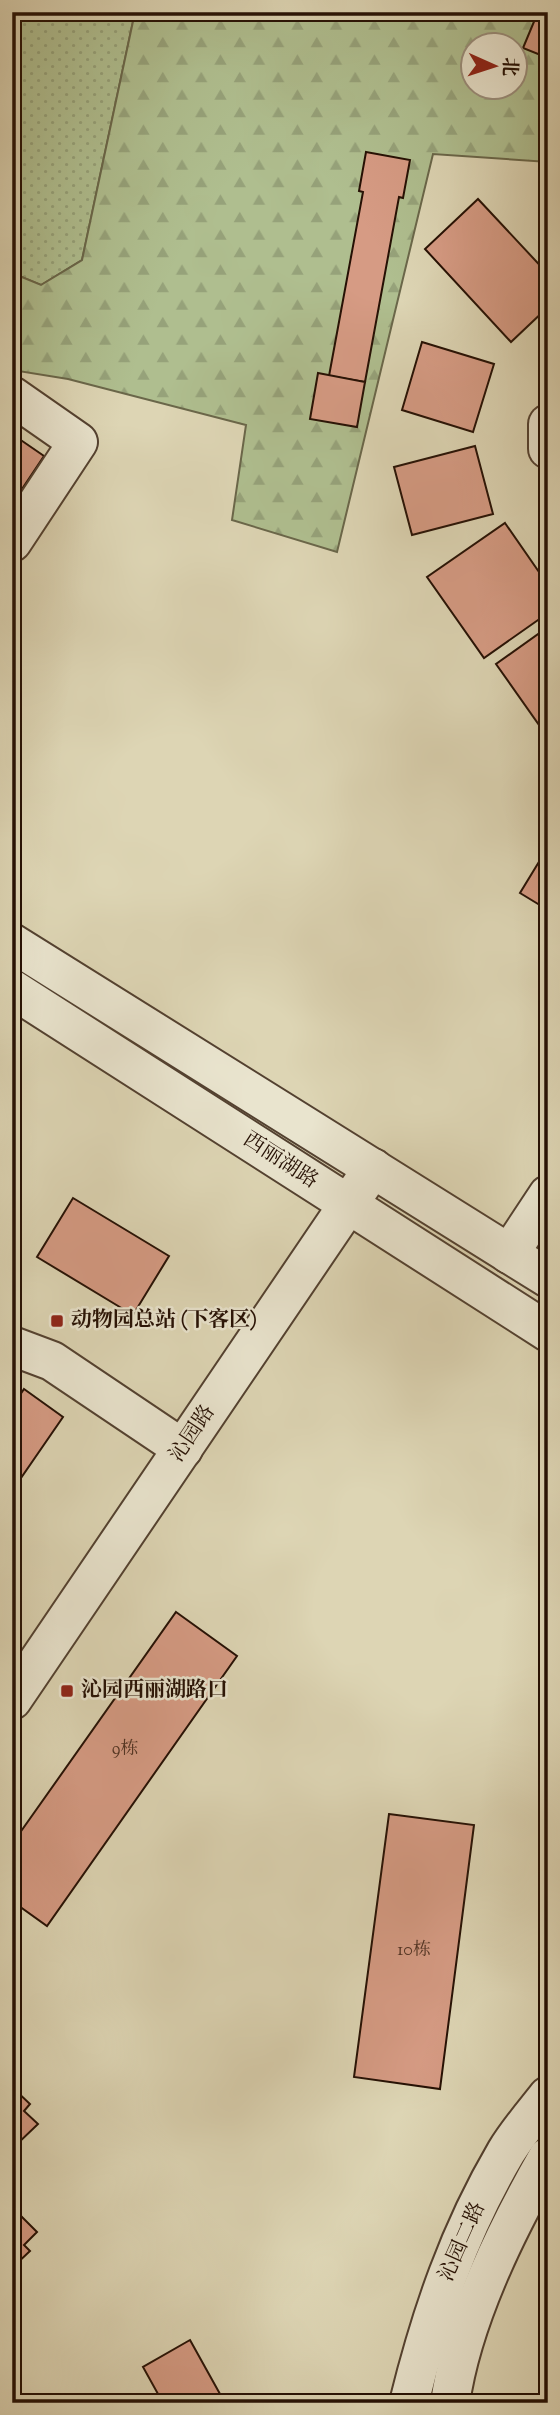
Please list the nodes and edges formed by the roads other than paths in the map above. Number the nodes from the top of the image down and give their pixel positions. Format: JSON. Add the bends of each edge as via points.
{"nodes":[{"id":1,"x":12,"y":396,"type":"edge"},
{"id":2,"x":548,"y":424,"type":"edge"},
{"id":3,"x":548,"y":449,"type":"edge"},
{"id":4,"x":12,"y":542,"type":"edge"},
{"id":5,"x":12,"y":943,"type":"edge"},
{"id":6,"x":12,"y":989,"type":"edge"},
{"id":7,"x":373,"y":1168,"type":"junction"},
{"id":8,"x":548,"y":1195,"type":"edge"},
{"id":9,"x":348,"y":1205,"type":"junction"},
{"id":10,"x":509,"y":1254,"type":"junction"},
{"id":11,"x":548,"y":1278,"type":"edge"},
{"id":12,"x":548,"y":1332,"type":"edge"},
{"id":13,"x":12,"y":1346,"type":"edge"},
{"id":14,"x":183,"y":1448,"type":"junction"},
{"id":15,"x":12,"y":1700,"type":"edge"},
{"id":16,"x":548,"y":2096,"type":"edge"},
{"id":17,"x":548,"y":2157,"type":"edge"},
{"id":18,"x":409,"y":2403,"type":"edge"},
{"id":19,"x":450,"y":2403,"type":"edge"}],
"edges":[{"from":1,"to":4,"type":"street","via":[[78,442]]},
{"from":2,"to":3,"type":"street"},
{"from":5,"to":7,"type":"street","name":"西丽湖路"},
{"from":6,"to":9,"type":"street","name":"西丽湖路"},
{"from":7,"to":9,"type":"street","name":"沁园路"},
{"from":7,"to":10,"type":"street","name":"西丽湖路"},
{"from":8,"to":10,"type":"street"},
{"from":9,"to":12,"type":"street","name":"西丽湖路"},
{"from":9,"to":14,"type":"street","name":"沁园路"},
{"from":10,"to":11,"type":"street","name":"西丽湖路"},
{"from":13,"to":14,"type":"street","via":[[52,1361]]},
{"from":14,"to":15,"type":"street","name":"沁园路"},
{"from":16,"to":18,"type":"street","name":"沁园二路","via":[[507,2151],[465,2230],[430,2320]]},
{"from":17,"to":19,"type":"street","name":"沁园二路","via":[[509,2225],[478,2302]]}]}
